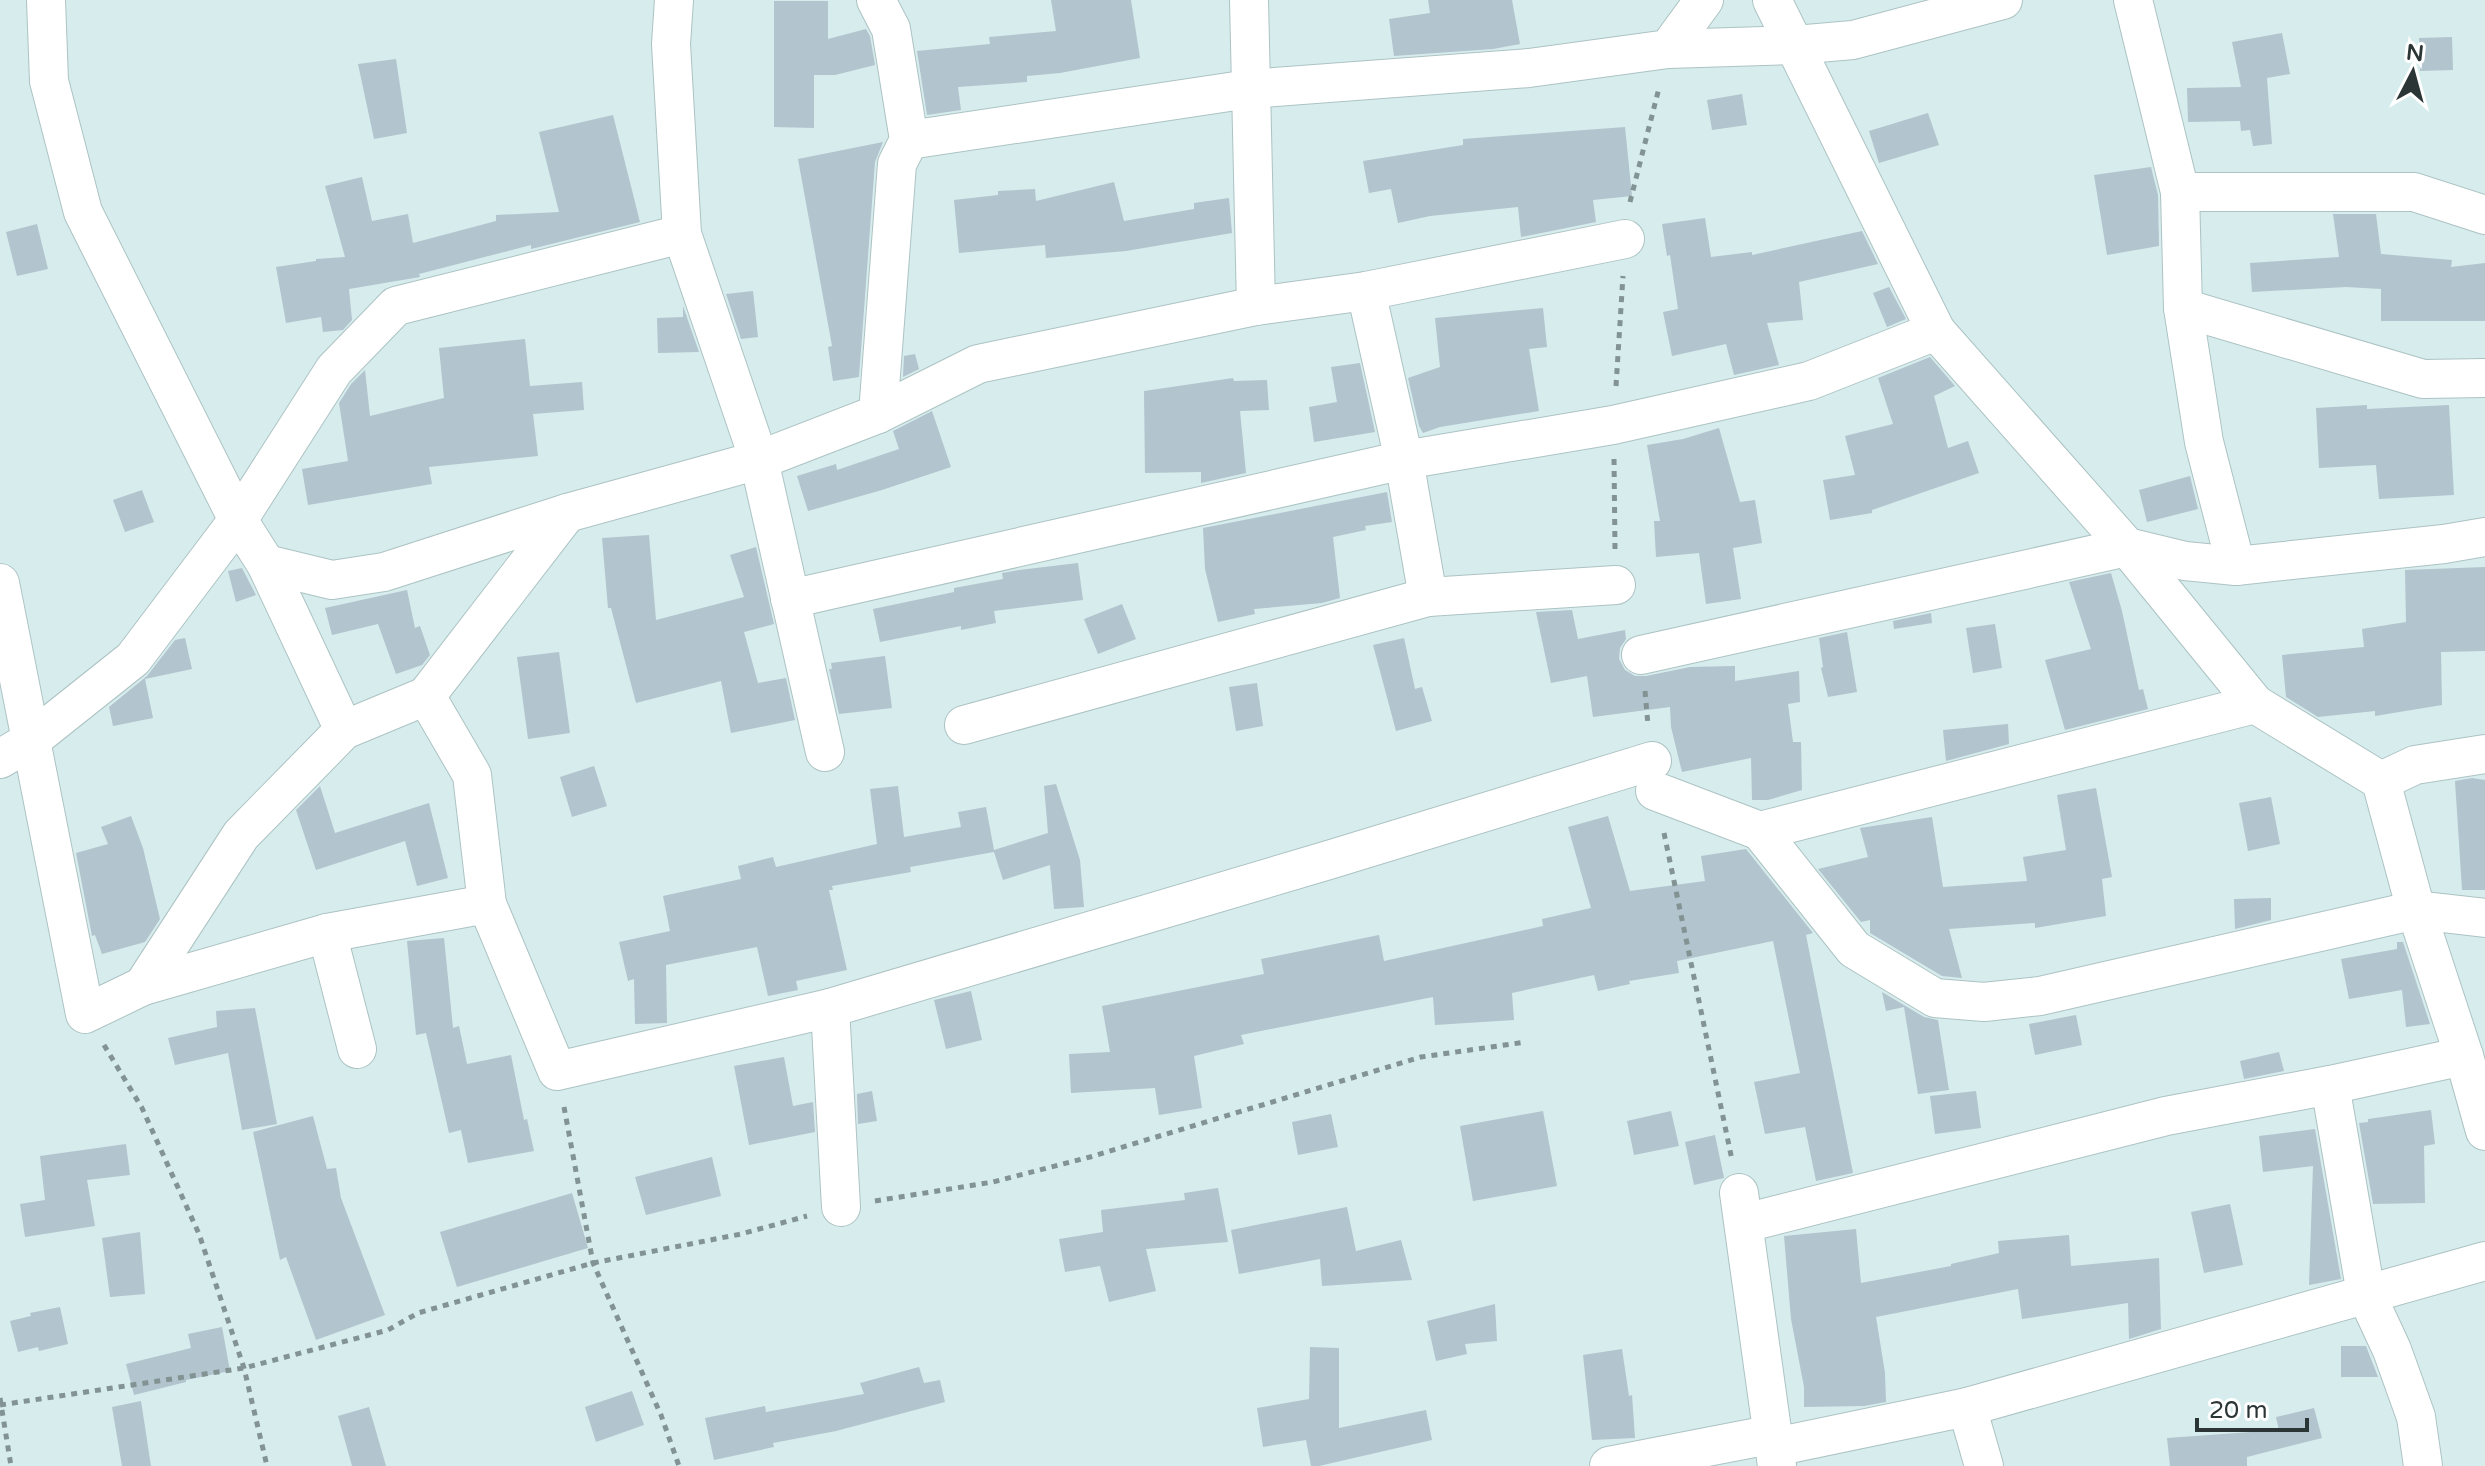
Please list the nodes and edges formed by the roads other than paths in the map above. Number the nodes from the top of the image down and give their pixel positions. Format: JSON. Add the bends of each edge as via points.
{"nodes":[{"id":1,"x":46,"y":0,"type":"edge"},
{"id":2,"x":674,"y":0,"type":"edge"},
{"id":3,"x":1249,"y":0,"type":"edge"},
{"id":4,"x":1704,"y":0,"type":"edge"},
{"id":5,"x":1772,"y":0,"type":"edge"},
{"id":6,"x":2003,"y":0,"type":"edge"},
{"id":7,"x":2133,"y":0,"type":"edge"},
{"id":8,"x":890,"y":10,"type":"edge"},
{"id":9,"x":1795,"y":45,"type":"junction"},
{"id":10,"x":1668,"y":49,"type":"junction"},
{"id":11,"x":1249,"y":89,"type":"junction"},
{"id":12,"x":909,"y":140,"type":"junction"},
{"id":13,"x":2180,"y":192,"type":"junction"},
{"id":14,"x":2485,"y":215,"type":"edge"},
{"id":15,"x":682,"y":234,"type":"junction"},
{"id":16,"x":1625,"y":239,"type":"road end"},
{"id":17,"x":1366,"y":291,"type":"junction"},
{"id":18,"x":1256,"y":306,"type":"junction"},
{"id":19,"x":2183,"y":308,"type":"junction"},
{"id":20,"x":1936,"y":331,"type":"junction"},
{"id":21,"x":2485,"y":378,"type":"edge"},
{"id":22,"x":878,"y":414,"type":"junction"},
{"id":23,"x":759,"y":460,"type":"junction"},
{"id":24,"x":1404,"y":460,"type":"junction"},
{"id":25,"x":567,"y":513,"type":"junction"},
{"id":26,"x":238,"y":520,"type":"junction"},
{"id":27,"x":2485,"y":537,"type":"edge"},
{"id":28,"x":2127,"y":547,"type":"junction"},
{"id":29,"x":266,"y":564,"type":"junction"},
{"id":30,"x":2236,"y":566,"type":"junction"},
{"id":31,"x":0,"y":583,"type":"edge"},
{"id":32,"x":1616,"y":585,"type":"road end"},
{"id":33,"x":1428,"y":597,"type":"junction"},
{"id":34,"x":790,"y":599,"type":"junction"},
{"id":35,"x":1641,"y":655,"type":"road end"},
{"id":36,"x":426,"y":696,"type":"junction"},
{"id":37,"x":2255,"y":704,"type":"junction"},
{"id":38,"x":964,"y":725,"type":"dead end"},
{"id":39,"x":344,"y":730,"type":"junction"},
{"id":40,"x":15,"y":750,"type":"edge"},
{"id":41,"x":825,"y":752,"type":"dead end"},
{"id":42,"x":2485,"y":754,"type":"edge"},
{"id":43,"x":2381,"y":781,"type":"junction"},
{"id":44,"x":1760,"y":831,"type":"junction"},
{"id":45,"x":487,"y":904,"type":"junction"},
{"id":46,"x":2416,"y":910,"type":"junction"},
{"id":47,"x":2485,"y":918,"type":"edge"},
{"id":48,"x":327,"y":933,"type":"junction"},
{"id":49,"x":143,"y":986,"type":"junction"},
{"id":50,"x":830,"y":1008,"type":"junction"},
{"id":51,"x":357,"y":1049,"type":"dead end"},
{"id":52,"x":2464,"y":1056,"type":"junction"},
{"id":53,"x":2330,"y":1085,"type":"junction"},
{"id":54,"x":2485,"y":1131,"type":"edge"},
{"id":55,"x":841,"y":1207,"type":"road end"},
{"id":56,"x":2485,"y":1261,"type":"edge"},
{"id":57,"x":2366,"y":1294,"type":"junction"},
{"id":58,"x":1967,"y":1407,"type":"junction"},
{"id":59,"x":1776,"y":1449,"type":"edge"},
{"id":60,"x":1609,"y":1466,"type":"edge"},
{"id":61,"x":1984,"y":1466,"type":"edge"},
{"id":62,"x":2423,"y":1466,"type":"edge"}],
"edges":[{"from":1,"to":26,"type":"street","via":[[49,81],[83,212]]},
{"from":2,"to":15,"type":"street","via":[[671,44]]},
{"from":3,"to":11,"type":"street"},
{"from":4,"to":10,"type":"street"},
{"from":5,"to":9,"type":"street"},
{"from":6,"to":9,"type":"street","via":[[1853,40]]},
{"from":7,"to":13,"type":"street"},
{"from":8,"to":12,"type":"street"},
{"from":9,"to":10,"type":"street"},
{"from":9,"to":20,"type":"street"},
{"from":10,"to":11,"type":"street","via":[[1529,68]]},
{"from":11,"to":12,"type":"street"},
{"from":11,"to":18,"type":"street"},
{"from":12,"to":22,"type":"street","via":[[897,164]]},
{"from":13,"to":14,"type":"street","via":[[2414,192]]},
{"from":13,"to":19,"type":"street"},
{"from":15,"to":23,"type":"street"},
{"from":15,"to":26,"type":"street","via":[[396,306],[334,370]]},
{"from":16,"to":17,"type":"street"},
{"from":17,"to":18,"type":"street"},
{"from":17,"to":24,"type":"street"},
{"from":18,"to":22,"type":"street","via":[[978,364]]},
{"from":19,"to":21,"type":"street","via":[[2423,379]]},
{"from":19,"to":30,"type":"street","via":[[2204,442]]},
{"from":20,"to":24,"type":"street","via":[[1809,381],[1613,425]]},
{"from":20,"to":28,"type":"street"},
{"from":22,"to":23,"type":"street"},
{"from":23,"to":25,"type":"street"},
{"from":23,"to":34,"type":"street"},
{"from":24,"to":33,"type":"street"},
{"from":24,"to":34,"type":"street"},
{"from":25,"to":29,"type":"street","via":[[384,572],[332,580]]},
{"from":25,"to":36,"type":"street"},
{"from":26,"to":29,"type":"street"},
{"from":26,"to":40,"type":"street","via":[[133,659]]},
{"from":27,"to":30,"type":"street"},
{"from":28,"to":30,"type":"street"},
{"from":28,"to":35,"type":"street"},
{"from":28,"to":37,"type":"street"},
{"from":29,"to":39,"type":"street"},
{"from":31,"to":40,"type":"street"},
{"from":32,"to":33,"type":"street"},
{"from":33,"to":38,"type":"street"},
{"from":34,"to":41,"type":"street"},
{"from":36,"to":39,"type":"street"},
{"from":36,"to":45,"type":"street","via":[[472,775]]},
{"from":37,"to":43,"type":"street"},
{"from":37,"to":44,"type":"street"},
{"from":39,"to":49,"type":"street","via":[[241,835]]},
{"from":40,"to":49,"type":"street","via":[[85,1014]]},
{"from":42,"to":43,"type":"street","via":[[2415,765]]},
{"from":43,"to":46,"type":"street"},
{"from":44,"to":46,"type":"street","via":[[1854,949],[1935,998],[1984,1002],[2040,996]]},
{"from":44,"to":50,"type":"street","via":[[1654,776],[1332,859]]},
{"from":45,"to":48,"type":"street"},
{"from":45,"to":50,"type":"street","via":[[557,1071]]},
{"from":46,"to":47,"type":"street"},
{"from":46,"to":52,"type":"street"},
{"from":48,"to":49,"type":"street"},
{"from":48,"to":51,"type":"street"},
{"from":50,"to":55,"type":"street"},
{"from":52,"to":53,"type":"street"},
{"from":52,"to":54,"type":"street"},
{"from":53,"to":57,"type":"street"},
{"from":53,"to":59,"type":"street","via":[[1742,1208]]},
{"from":56,"to":57,"type":"street"},
{"from":57,"to":58,"type":"street"},
{"from":57,"to":62,"type":"street","via":[[2416,1417]]},
{"from":58,"to":59,"type":"street"},
{"from":58,"to":61,"type":"street"},
{"from":59,"to":60,"type":"street"}]}
